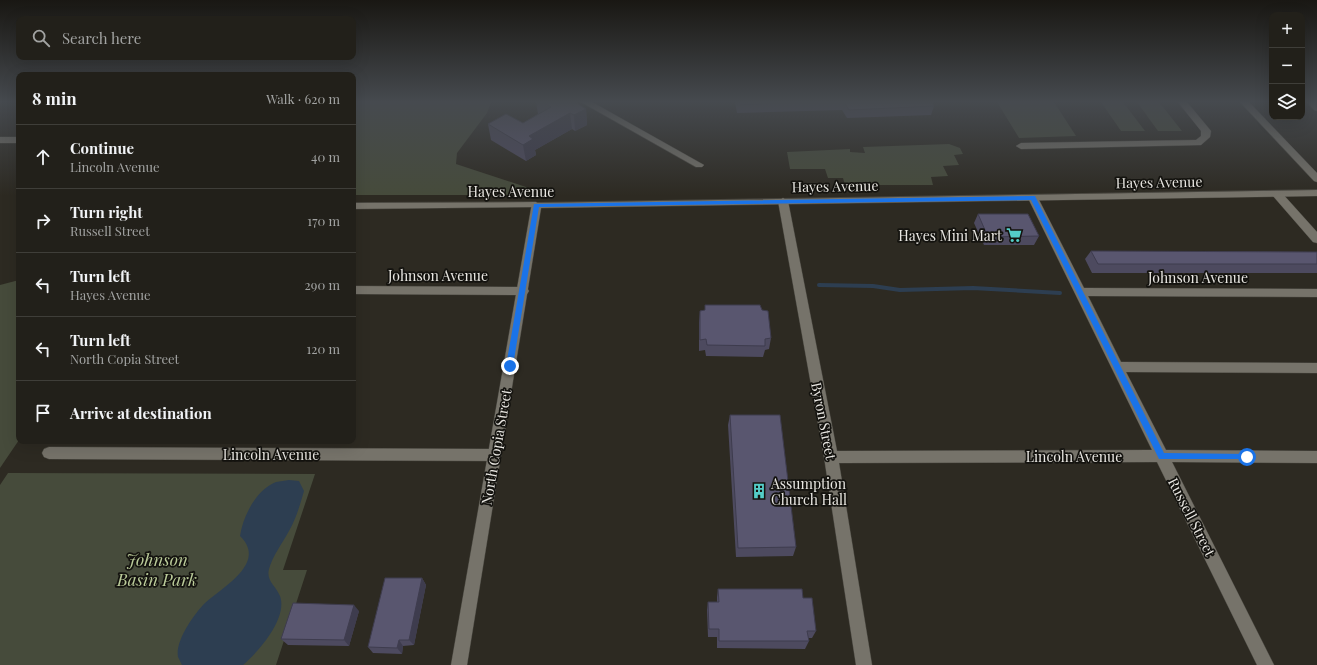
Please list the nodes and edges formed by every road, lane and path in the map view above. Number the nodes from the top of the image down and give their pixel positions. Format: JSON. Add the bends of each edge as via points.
{"nodes":[{"id":1,"x":641,"y":133,"type":"edge"},
{"id":2,"x":1206,"y":133,"type":"edge"},
{"id":3,"x":1273,"y":133,"type":"edge"},
{"id":4,"x":0,"y":140,"type":"edge"},
{"id":5,"x":16,"y":140,"type":"edge"},
{"id":6,"x":1021,"y":146,"type":"dead end"},
{"id":7,"x":699,"y":165,"type":"dead end"},
{"id":8,"x":1317,"y":179,"type":"edge"},
{"id":9,"x":1317,"y":193,"type":"edge"},
{"id":10,"x":1277,"y":194,"type":"junction"},
{"id":11,"x":1033,"y":198,"type":"junction"},
{"id":12,"x":784,"y":201,"type":"junction"},
{"id":13,"x":536,"y":205,"type":"junction"},
{"id":14,"x":356,"y":206,"type":"edge"},
{"id":15,"x":1317,"y":239,"type":"edge"},
{"id":16,"x":356,"y":290,"type":"edge"},
{"id":17,"x":522,"y":291,"type":"junction"},
{"id":18,"x":1080,"y":292,"type":"junction"},
{"id":19,"x":1317,"y":292,"type":"edge"},
{"id":20,"x":1117,"y":367,"type":"junction"},
{"id":21,"x":1317,"y":368,"type":"edge"},
{"id":22,"x":49,"y":453,"type":"dead end"},
{"id":23,"x":494,"y":455,"type":"junction"},
{"id":24,"x":1162,"y":456,"type":"junction"},
{"id":25,"x":831,"y":457,"type":"junction"},
{"id":26,"x":1317,"y":457,"type":"edge"},
{"id":27,"x":459,"y":665,"type":"edge"},
{"id":28,"x":864,"y":665,"type":"edge"},
{"id":29,"x":1266,"y":665,"type":"edge"}],
"edges":[{"from":1,"to":7,"type":"street"},
{"from":2,"to":6,"type":"street","via":[[1198,143]]},
{"from":3,"to":8,"type":"street"},
{"from":4,"to":5,"type":"street"},
{"from":9,"to":10,"type":"street","name":"Hayes Avenue"},
{"from":10,"to":11,"type":"street","name":"Hayes Avenue"},
{"from":10,"to":15,"type":"street"},
{"from":11,"to":12,"type":"street","name":"Hayes Avenue"},
{"from":11,"to":18,"type":"street","name":"Russell Street"},
{"from":12,"to":13,"type":"street","name":"Hayes Avenue"},
{"from":12,"to":25,"type":"street","name":"Byron Street"},
{"from":13,"to":14,"type":"street","name":"Hayes Avenue"},
{"from":13,"to":17,"type":"street","name":"North Copia Street"},
{"from":16,"to":17,"type":"street","name":"Johnson Avenue"},
{"from":17,"to":23,"type":"street","name":"North Copia Street"},
{"from":18,"to":19,"type":"street","name":"Johnson Avenue"},
{"from":18,"to":20,"type":"street","name":"Russell Street"},
{"from":20,"to":21,"type":"street"},
{"from":20,"to":24,"type":"street","name":"Russell Street"},
{"from":22,"to":23,"type":"street","name":"Lincoln Avenue"},
{"from":23,"to":27,"type":"street","name":"North Copia Street"},
{"from":24,"to":25,"type":"street","name":"Lincoln Avenue"},
{"from":24,"to":26,"type":"street","name":"Lincoln Avenue"},
{"from":24,"to":29,"type":"street","name":"Russell Street"},
{"from":25,"to":28,"type":"street","name":"Byron Street"}]}
